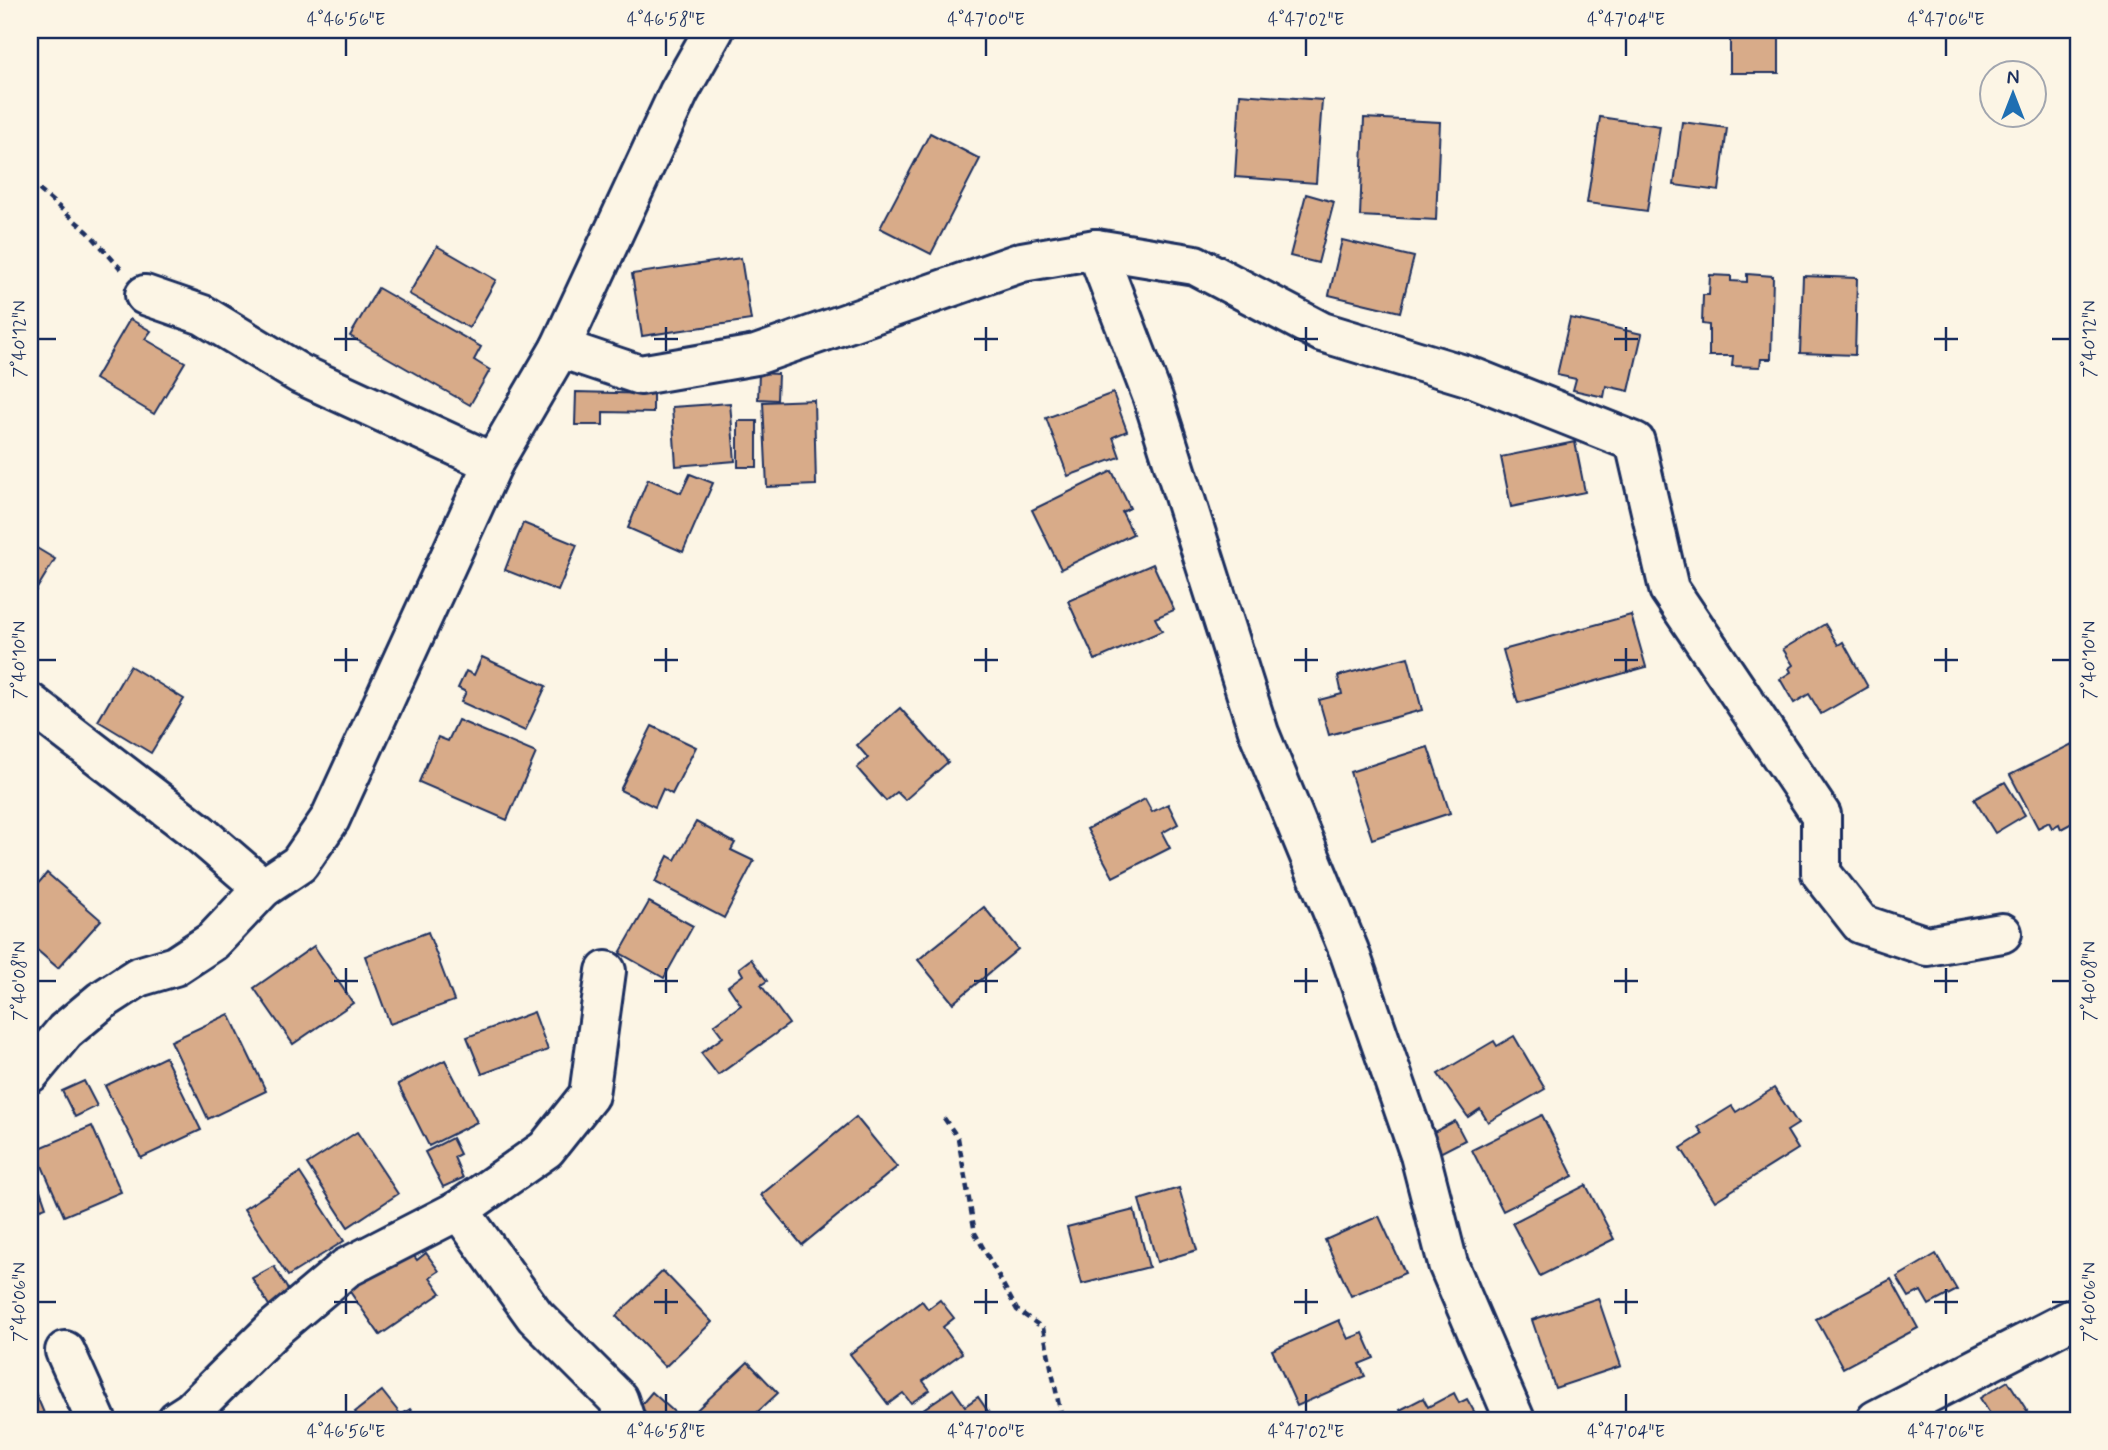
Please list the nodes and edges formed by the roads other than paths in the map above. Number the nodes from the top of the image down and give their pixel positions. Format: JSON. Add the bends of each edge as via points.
{"nodes":[{"id":1,"x":714,"y":30,"type":"edge"},
{"id":2,"x":1096,"y":249,"type":"junction"},
{"id":3,"x":145,"y":295,"type":"road end"},
{"id":4,"x":559,"y":348,"type":"junction"},
{"id":5,"x":493,"y":463,"type":"junction"},
{"id":6,"x":30,"y":703,"type":"edge"},
{"id":7,"x":263,"y":888,"type":"junction"},
{"id":8,"x":2002,"y":933,"type":"dead end"},
{"id":9,"x":606,"y":971,"type":"dead end"},
{"id":10,"x":30,"y":1073,"type":"edge"},
{"id":11,"x":459,"y":1210,"type":"junction"},
{"id":12,"x":2078,"y":1316,"type":"edge"},
{"id":13,"x":65,"y":1351,"type":"dead end"},
{"id":14,"x":96,"y":1420,"type":"edge"},
{"id":15,"x":177,"y":1420,"type":"edge"},
{"id":16,"x":625,"y":1420,"type":"edge"},
{"id":17,"x":1515,"y":1420,"type":"edge"},
{"id":18,"x":1876,"y":1420,"type":"edge"}],
"edges":[{"from":1,"to":4,"type":"street","via":[[679,92]]},
{"from":2,"to":4,"type":"street","via":[[1022,262],[756,355],[640,375]]},
{"from":2,"to":8,"type":"street","via":[[1195,265],[1322,332],[1474,378],[1635,442],[1669,589],[1821,815],[1821,873],[1861,924],[1927,946]]},
{"from":2,"to":17,"type":"street","via":[[1153,398],[1259,733],[1349,951],[1420,1155],[1448,1264]]},
{"from":3,"to":5,"type":"street","via":[[203,315],[300,374]]},
{"from":4,"to":5,"type":"street"},
{"from":5,"to":7,"type":"street","via":[[330,819],[299,864]]},
{"from":6,"to":7,"type":"street"},
{"from":7,"to":10,"type":"street","via":[[213,941],[175,966],[138,976],[101,1001],[65,1031]]},
{"from":9,"to":11,"type":"street","via":[[589,1095],[546,1149]]},
{"from":11,"to":15,"type":"street","via":[[346,1268]]},
{"from":11,"to":16,"type":"street","via":[[535,1316],[618,1399]]},
{"from":12,"to":18,"type":"street"},
{"from":13,"to":14,"type":"street"}]}
